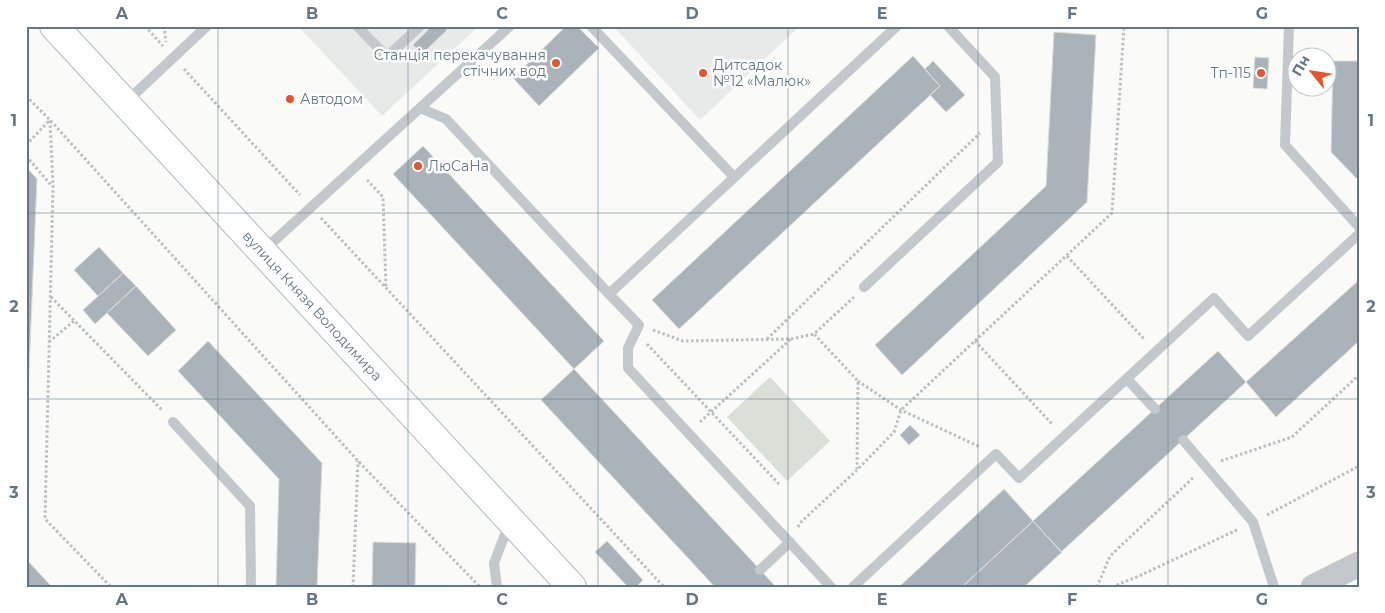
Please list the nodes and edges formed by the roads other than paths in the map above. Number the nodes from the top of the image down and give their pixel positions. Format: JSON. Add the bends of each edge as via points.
{"nodes":[{"id":1,"x":54,"y":26,"type":"edge"},
{"id":2,"x":207,"y":26,"type":"edge"},
{"id":3,"x":357,"y":26,"type":"edge"},
{"id":4,"x":420,"y":26,"type":"edge"},
{"id":5,"x":510,"y":26,"type":"edge"},
{"id":6,"x":591,"y":26,"type":"edge"},
{"id":7,"x":897,"y":26,"type":"edge"},
{"id":8,"x":948,"y":26,"type":"edge"},
{"id":9,"x":1289,"y":26,"type":"edge"},
{"id":10,"x":125,"y":103,"type":"junction"},
{"id":11,"x":420,"y":108,"type":"junction"},
{"id":12,"x":734,"y":177,"type":"junction"},
{"id":13,"x":1359,"y":227,"type":"edge"},
{"id":14,"x":1359,"y":234,"type":"edge"},
{"id":15,"x":263,"y":252,"type":"junction"},
{"id":16,"x":864,"y":287,"type":"road end"},
{"id":17,"x":609,"y":294,"type":"junction"},
{"id":18,"x":1127,"y":378,"type":"junction"},
{"id":19,"x":1154,"y":409,"type":"dead end"},
{"id":20,"x":173,"y":422,"type":"road end"},
{"id":21,"x":1183,"y":440,"type":"dead end"},
{"id":22,"x":510,"y":520,"type":"junction"},
{"id":23,"x":790,"y":542,"type":"junction"},
{"id":24,"x":1359,"y":564,"type":"edge"},
{"id":25,"x":760,"y":570,"type":"dead end"},
{"id":26,"x":251,"y":587,"type":"edge"},
{"id":27,"x":497,"y":587,"type":"edge"},
{"id":28,"x":572,"y":587,"type":"edge"},
{"id":29,"x":831,"y":587,"type":"edge"},
{"id":30,"x":853,"y":587,"type":"edge"},
{"id":31,"x":1274,"y":587,"type":"edge"},
{"id":32,"x":1313,"y":587,"type":"edge"}],
"edges":[{"from":1,"to":10,"type":"main road","name":"вулиця Князя Володимира"},
{"from":2,"to":10,"type":"lane"},
{"from":3,"to":4,"type":"lane","via":[[387,56]]},
{"from":5,"to":11,"type":"lane"},
{"from":6,"to":12,"type":"lane"},
{"from":7,"to":12,"type":"lane"},
{"from":8,"to":16,"type":"lane","via":[[995,76],[998,162]]},
{"from":9,"to":13,"type":"lane","via":[[1285,145]]},
{"from":10,"to":15,"type":"main road","name":"вулиця Князя Володимира"},
{"from":11,"to":15,"type":"lane"},
{"from":11,"to":17,"type":"lane","via":[[446,119]]},
{"from":12,"to":17,"type":"lane"},
{"from":14,"to":18,"type":"lane","via":[[1248,336],[1214,298]]},
{"from":15,"to":22,"type":"main road","name":"вулиця Князя Володимира"},
{"from":17,"to":23,"type":"lane","via":[[637,328],[628,348],[628,368]]},
{"from":18,"to":19,"type":"lane"},
{"from":18,"to":30,"type":"lane","via":[[1020,478],[996,454]]},
{"from":20,"to":26,"type":"lane","via":[[250,506]]},
{"from":21,"to":31,"type":"lane","via":[[1254,522]]},
{"from":22,"to":27,"type":"lane","via":[[494,563]]},
{"from":22,"to":28,"type":"main road","name":"вулиця Князя Володимира"},
{"from":23,"to":25,"type":"lane"},
{"from":23,"to":29,"type":"lane"},
{"from":24,"to":32,"type":"street"}]}
